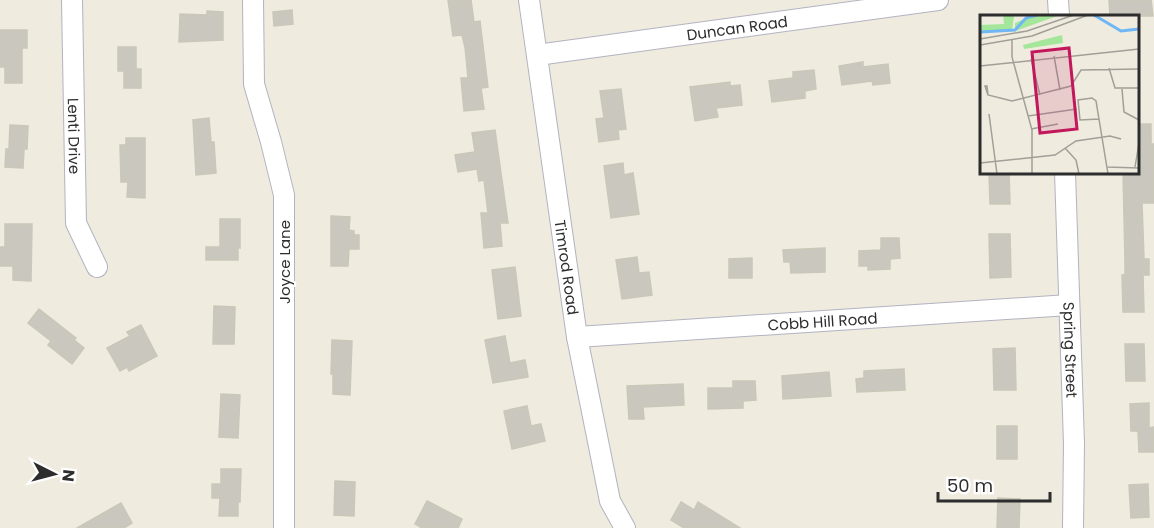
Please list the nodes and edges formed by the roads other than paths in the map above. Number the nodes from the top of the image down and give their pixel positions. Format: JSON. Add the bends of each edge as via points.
{"nodes":[{"id":1,"x":72,"y":0,"type":"edge"},
{"id":2,"x":253,"y":0,"type":"edge"},
{"id":3,"x":529,"y":0,"type":"edge"},
{"id":4,"x":938,"y":0,"type":"edge"},
{"id":5,"x":1058,"y":0,"type":"edge"},
{"id":6,"x":1059,"y":15,"type":"edge"},
{"id":7,"x":537,"y":55,"type":"junction"},
{"id":8,"x":1065,"y":174,"type":"edge"},
{"id":9,"x":97,"y":267,"type":"dead end"},
{"id":10,"x":1069,"y":305,"type":"junction"},
{"id":11,"x":577,"y":337,"type":"junction"},
{"id":12,"x":284,"y":528,"type":"edge"},
{"id":13,"x":625,"y":528,"type":"edge"},
{"id":14,"x":1073,"y":528,"type":"edge"}],
"edges":[{"from":1,"to":9,"type":"street","name":"Lenti Drive","via":[[76,223]]},
{"from":2,"to":12,"type":"street","name":"Joyce Lane","via":[[254,84],[284,195]]},
{"from":3,"to":7,"type":"street","name":"Timrod Road"},
{"from":4,"to":7,"type":"street","name":"Duncan Road"},
{"from":5,"to":6,"type":"street"},
{"from":7,"to":11,"type":"street","name":"Timrod Road"},
{"from":8,"to":10,"type":"street","name":"Spring Street"},
{"from":10,"to":11,"type":"street","name":"Cobb Hill Road"},
{"from":10,"to":14,"type":"street","name":"Spring Street"},
{"from":11,"to":13,"type":"street","name":"Timrod Road","via":[[610,501]]}]}
